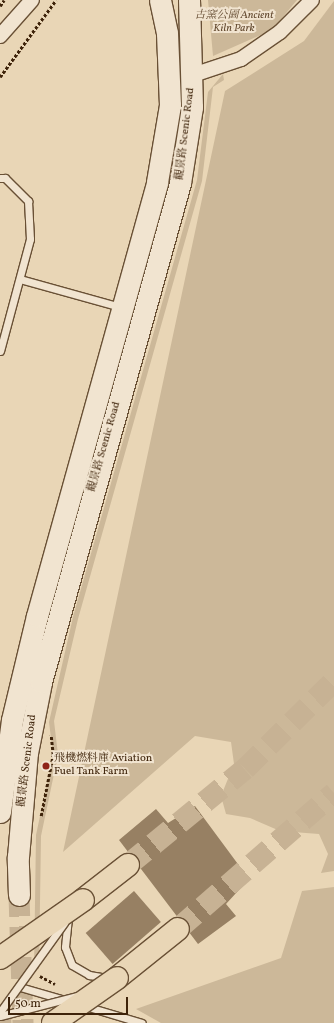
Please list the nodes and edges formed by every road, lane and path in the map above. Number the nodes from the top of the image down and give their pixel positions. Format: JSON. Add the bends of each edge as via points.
{"nodes":[{"id":1,"x":4,"y":0,"type":"edge"},
{"id":2,"x":32,"y":0,"type":"edge"},
{"id":3,"x":56,"y":0,"type":"edge"},
{"id":4,"x":160,"y":0,"type":"edge"},
{"id":5,"x":189,"y":0,"type":"edge"},
{"id":6,"x":312,"y":0,"type":"edge"},
{"id":7,"x":0,"y":6,"type":"edge"},
{"id":8,"x":0,"y":36,"type":"edge"},
{"id":9,"x":192,"y":75,"type":"junction"},
{"id":10,"x":0,"y":77,"type":"edge"},
{"id":11,"x":0,"y":178,"type":"edge"},
{"id":12,"x":20,"y":279,"type":"junction"},
{"id":13,"x":123,"y":308,"type":"junction"},
{"id":14,"x":0,"y":351,"type":"edge"},
{"id":15,"x":50,"y":728,"type":"dead end"},
{"id":16,"x":0,"y":812,"type":"edge"},
{"id":17,"x":40,"y":822,"type":"dead end"},
{"id":18,"x":128,"y":865,"type":"tunnel mouth"},
{"id":19,"x":19,"y":895,"type":"tunnel mouth"},
{"id":20,"x":83,"y":900,"type":"junction"},
{"id":21,"x":68,"y":918,"type":"junction"},
{"id":22,"x":178,"y":929,"type":"tunnel mouth"},
{"id":23,"x":0,"y":958,"type":"edge"},
{"id":24,"x":42,"y":979,"type":"dead end"},
{"id":25,"x":55,"y":984,"type":"dead end"},
{"id":26,"x":110,"y":984,"type":"junction"},
{"id":27,"x":20,"y":987,"type":"dead end"},
{"id":28,"x":0,"y":1012,"type":"edge"},
{"id":29,"x":0,"y":1016,"type":"edge"},
{"id":30,"x":52,"y":1023,"type":"edge"},
{"id":31,"x":142,"y":1023,"type":"edge"}],
"edges":[{"from":1,"to":7,"type":"path"},
{"from":2,"to":8,"type":"street"},
{"from":3,"to":10,"type":"path"},
{"from":4,"to":13,"type":"main road","name":"觀景路 Scenic Road","via":[[166,33],[170,105],[157,182]]},
{"from":5,"to":9,"type":"main road","name":"觀景路 Scenic Road"},
{"from":6,"to":9,"type":"street","via":[[280,32],[240,59]]},
{"from":9,"to":19,"type":"main road","name":"觀景路 Scenic Road","via":[[180,183],[56,618],[32,722],[18,857]]},
{"from":11,"to":12,"type":"lane","via":[[5,178],[28,201],[30,239]]},
{"from":12,"to":13,"type":"lane"},
{"from":12,"to":14,"type":"lane"},
{"from":13,"to":16,"type":"main road","name":"觀景路 Scenic Road","via":[[35,623],[11,727]]},
{"from":15,"to":17,"type":"path","name":"觀景路 Scenic Road","via":[[54,755]]},
{"from":18,"to":20,"type":"highway"},
{"from":20,"to":21,"type":"lane","bridge":true},
{"from":20,"to":23,"type":"highway","bridge":true},
{"from":21,"to":26,"type":"lane","via":[[65,947],[72,965]]},
{"from":21,"to":28,"type":"lane","bridge":true},
{"from":22,"to":26,"type":"highway"},
{"from":24,"to":25,"type":"path"},
{"from":26,"to":29,"type":"lane","bridge":true},
{"from":26,"to":30,"type":"highway","bridge":true},
{"from":27,"to":31,"type":"lane"}]}
